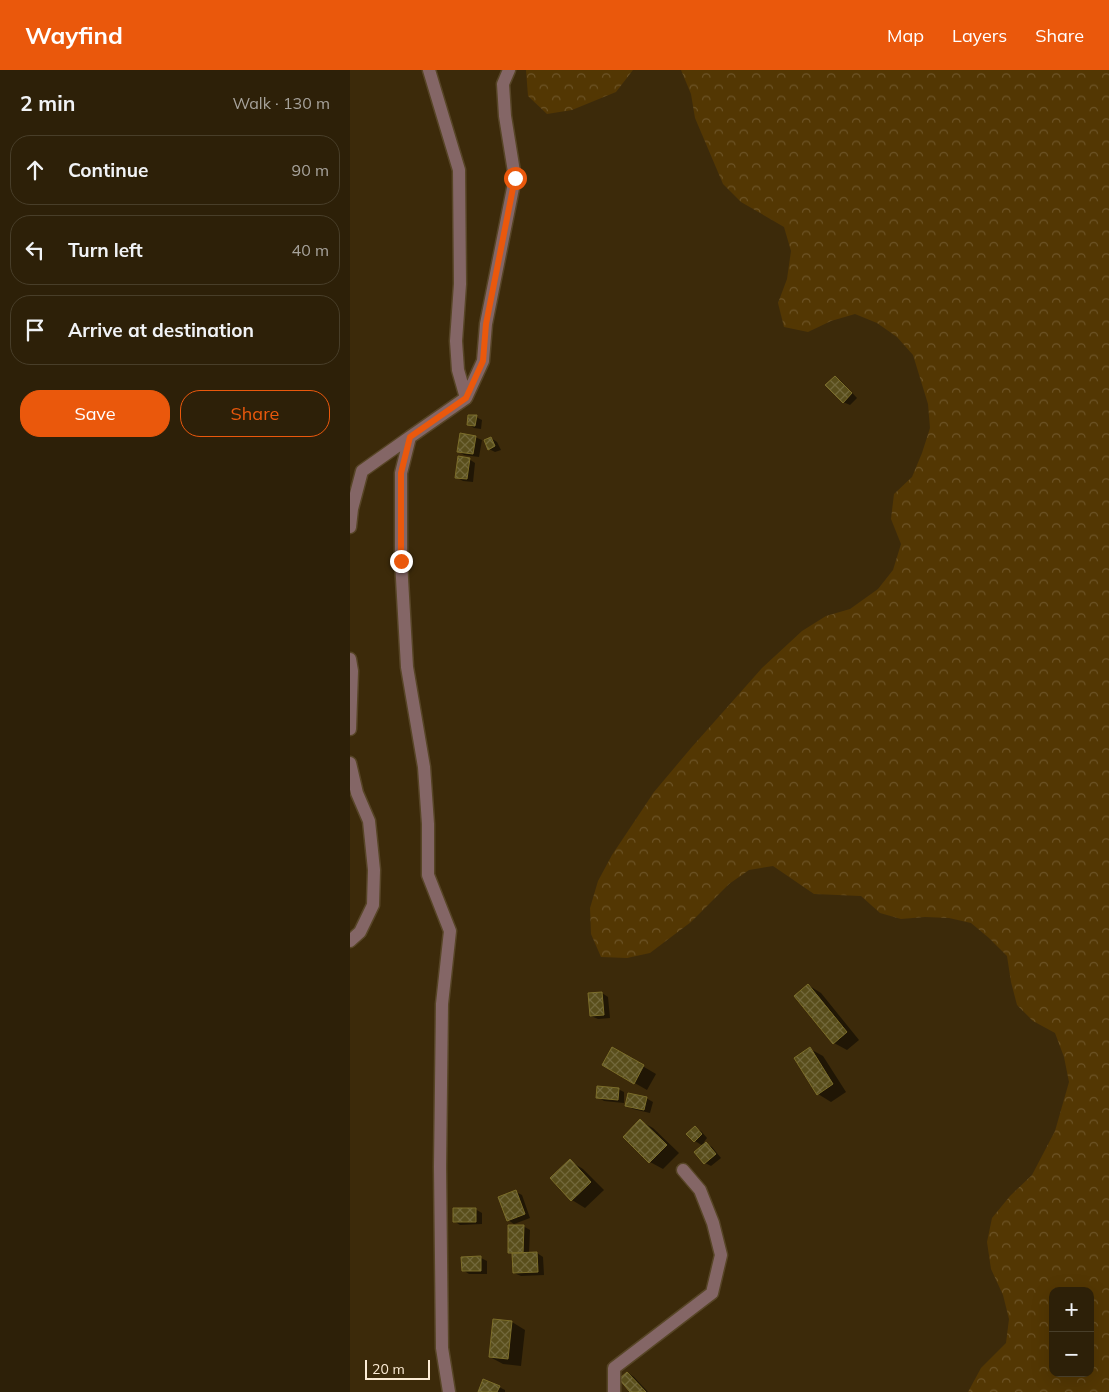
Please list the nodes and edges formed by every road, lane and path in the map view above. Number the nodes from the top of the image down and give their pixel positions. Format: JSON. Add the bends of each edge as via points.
{"nodes":[{"id":1,"x":430,"y":70,"type":"edge"},
{"id":2,"x":509,"y":70,"type":"edge"},
{"id":3,"x":466,"y":398,"type":"junction"},
{"id":4,"x":410,"y":437,"type":"junction"},
{"id":5,"x":350,"y":527,"type":"edge"},
{"id":6,"x":350,"y":659,"type":"edge"},
{"id":7,"x":350,"y":729,"type":"edge"},
{"id":8,"x":350,"y":763,"type":"edge"},
{"id":9,"x":350,"y":941,"type":"edge"},
{"id":10,"x":683,"y":1170,"type":"dead end"},
{"id":11,"x":448,"y":1392,"type":"edge"},
{"id":12,"x":614,"y":1392,"type":"edge"}],
"edges":[{"from":1,"to":3,"type":"street","via":[[459,170],[460,284],[456,340],[458,370]]},
{"from":2,"to":3,"type":"street","via":[[503,84],[515,178],[486,324],[483,361]]},
{"from":3,"to":4,"type":"street"},
{"from":4,"to":5,"type":"street","via":[[362,471]]},
{"from":4,"to":11,"type":"street","via":[[401,473],[401,561],[407,667],[424,767],[428,875],[450,931],[442,1004],[440,1168],[442,1348]]},
{"from":6,"to":7,"type":"street"},
{"from":8,"to":9,"type":"street","via":[[369,821],[374,870],[373,905],[360,932]]},
{"from":10,"to":12,"type":"street","via":[[700,1190],[721,1255],[712,1293],[614,1368]]}]}
